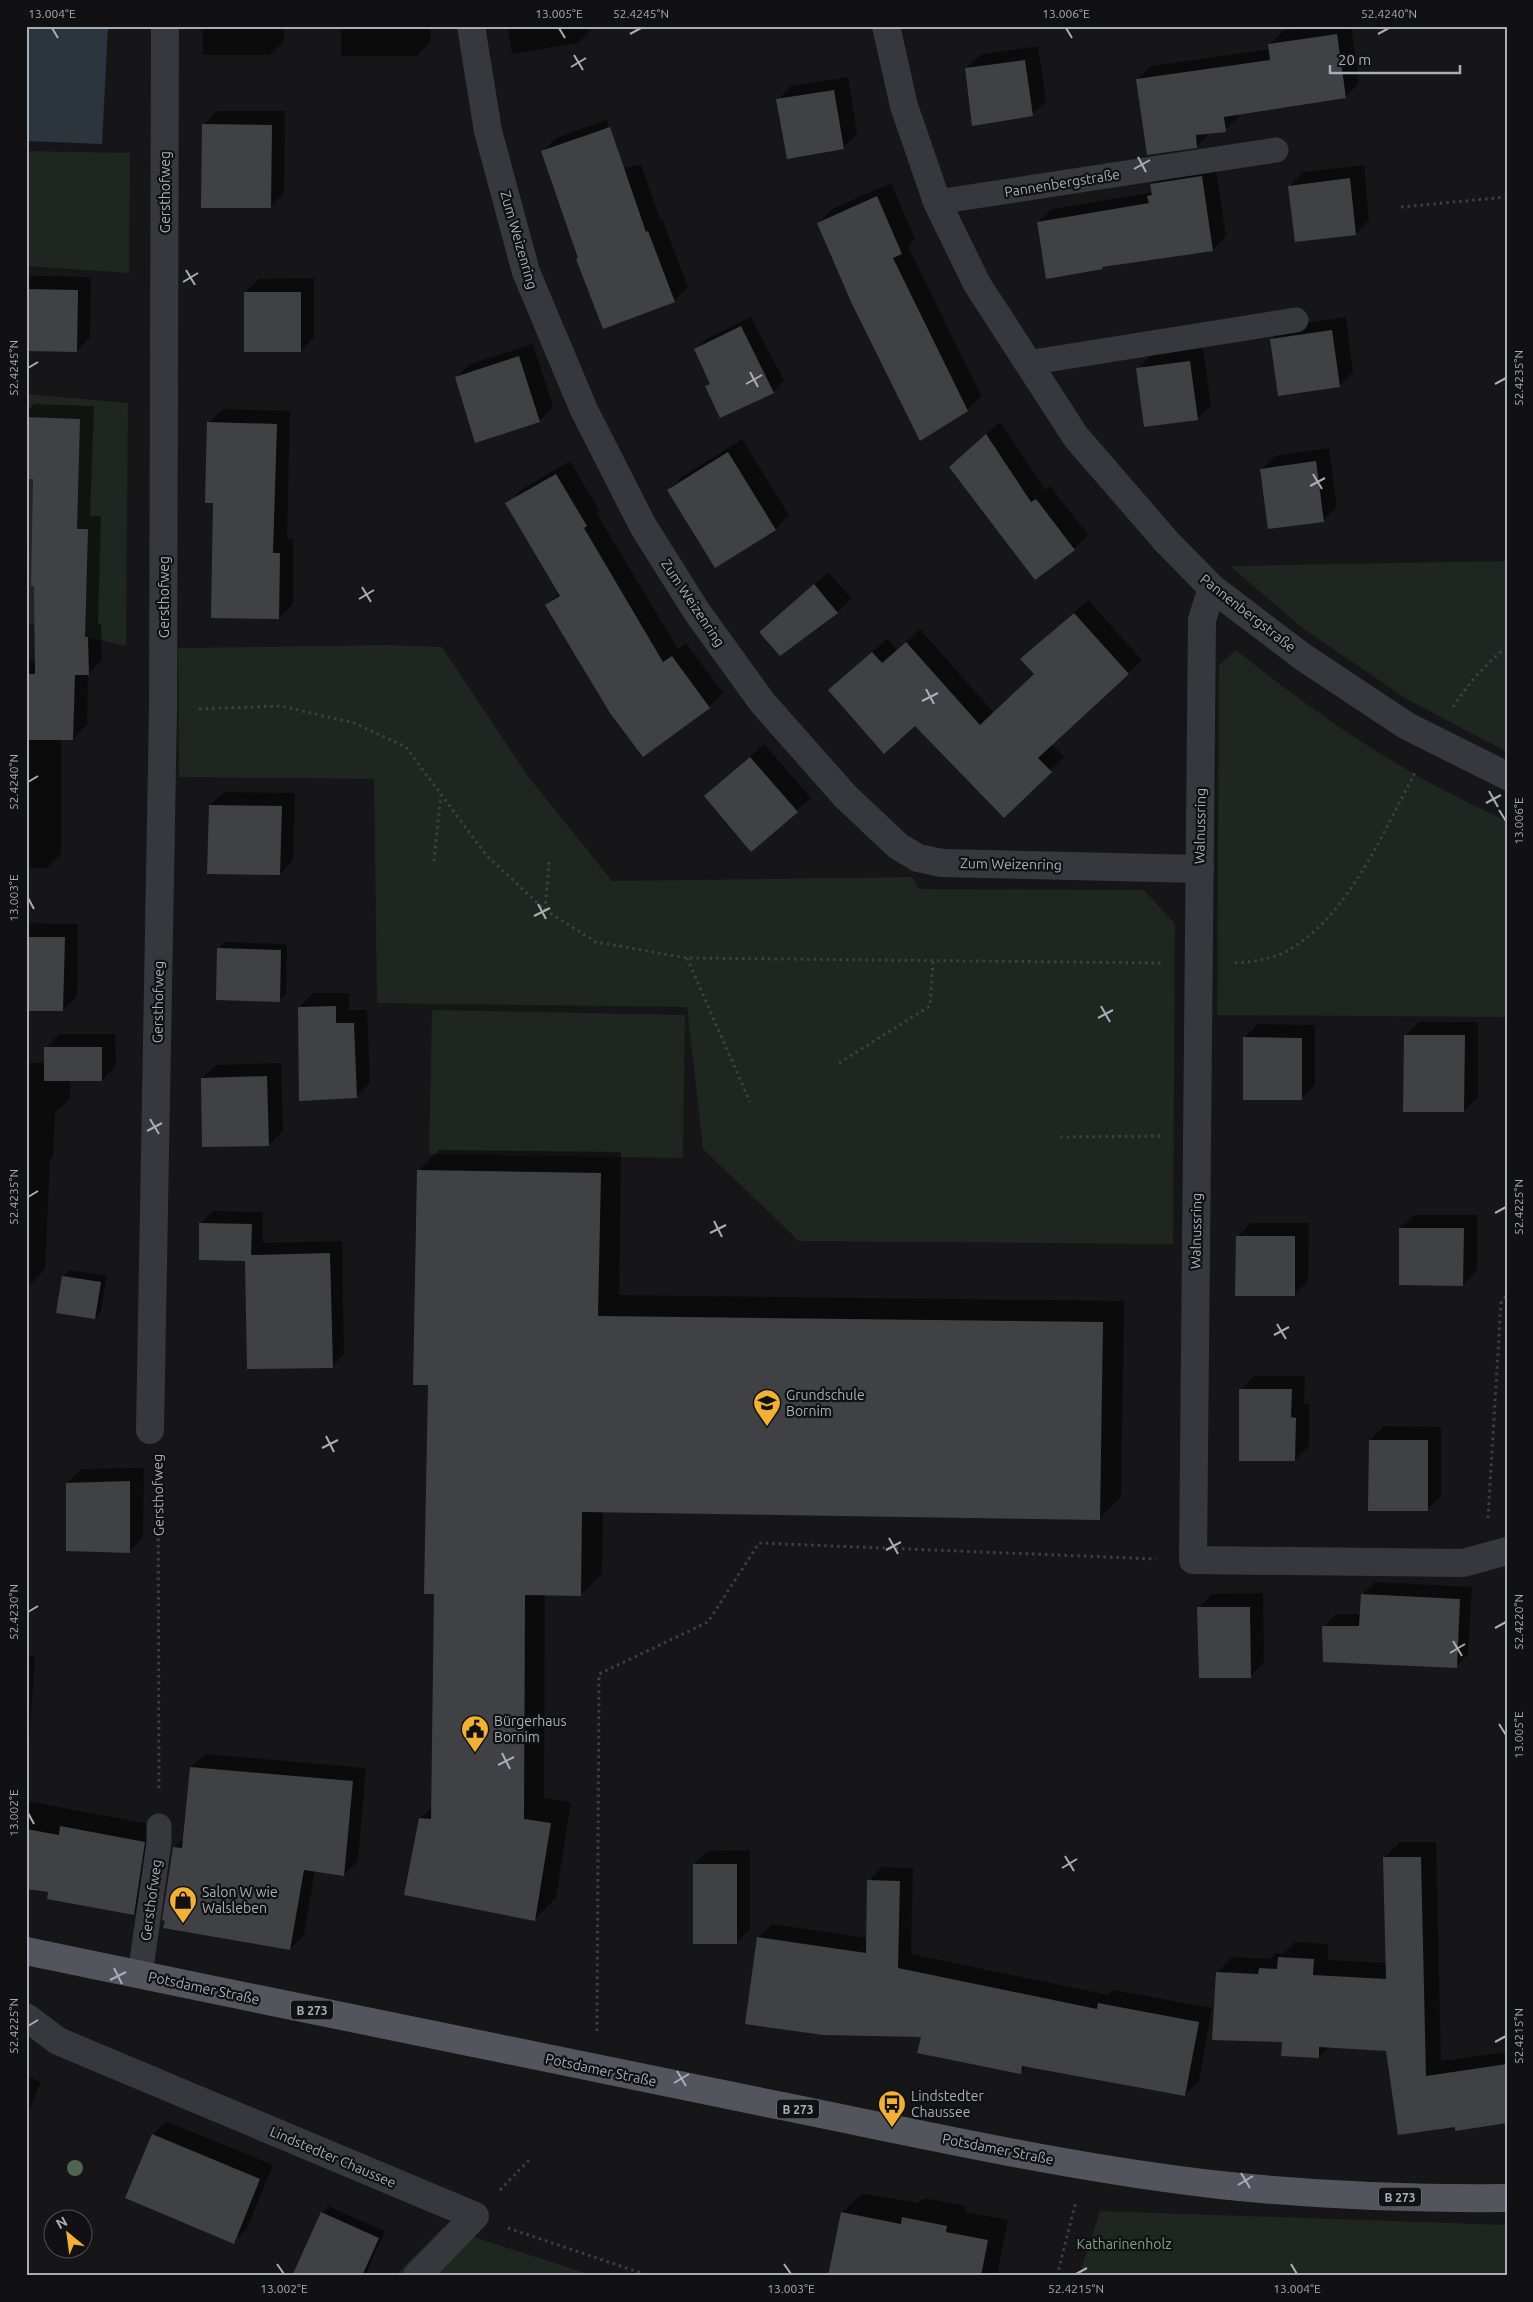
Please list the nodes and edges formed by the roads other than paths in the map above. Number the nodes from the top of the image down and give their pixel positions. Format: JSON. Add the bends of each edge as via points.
{"nodes":[{"id":1,"x":165,"y":26,"type":"edge"},
{"id":2,"x":471,"y":26,"type":"edge"},
{"id":3,"x":886,"y":26,"type":"edge"},
{"id":4,"x":1276,"y":150,"type":"dead end"},
{"id":5,"x":937,"y":202,"type":"junction"},
{"id":6,"x":1296,"y":320,"type":"dead end"},
{"id":7,"x":1027,"y":363,"type":"junction"},
{"id":8,"x":1212,"y":588,"type":"junction"},
{"id":9,"x":1507,"y":776,"type":"edge"},
{"id":10,"x":1200,"y":869,"type":"junction"},
{"id":11,"x":150,"y":1430,"type":"road end"},
{"id":12,"x":1503,"y":1553,"type":"edge"},
{"id":13,"x":159,"y":1826,"type":"road end"},
{"id":14,"x":26,"y":1952,"type":"edge"},
{"id":15,"x":140,"y":1975,"type":"junction"},
{"id":16,"x":26,"y":2017,"type":"edge"},
{"id":17,"x":1507,"y":2198,"type":"edge"},
{"id":18,"x":416,"y":2276,"type":"edge"}],
"edges":[{"from":1,"to":11,"type":"street","name":"Gersthofweg","via":[[163,710]]},
{"from":2,"to":10,"type":"street","name":"Zum Weizenring","via":[[488,131],[526,272],[584,410],[643,526],[697,612],[762,702],[845,796],[898,846],[918,858],[942,863]]},
{"from":3,"to":5,"type":"street","name":"Pannenbergstraße","via":[[904,106]]},
{"from":4,"to":5,"type":"lane","name":"Pannenbergstraße"},
{"from":5,"to":7,"type":"street","name":"Pannenbergstraße","via":[[977,284]]},
{"from":6,"to":7,"type":"lane"},
{"from":7,"to":8,"type":"street","name":"Pannenbergstraße","via":[[1076,437],[1166,541]]},
{"from":8,"to":9,"type":"street","name":"Pannenbergstraße","via":[[1303,657],[1406,726]]},
{"from":8,"to":10,"type":"street","name":"Walnussring","via":[[1202,620]]},
{"from":10,"to":12,"type":"street","name":"Walnussring","via":[[1193,1560],[1463,1563]]},
{"from":13,"to":15,"type":"lane","name":"Gersthofweg"},
{"from":14,"to":15,"type":"main road","name":"Potsdamer Straße","number":"B 273"},
{"from":15,"to":17,"type":"main road","name":"Potsdamer Straße","number":"B 273","via":[[1085,2165],[1293,2192],[1449,2199]]},
{"from":16,"to":18,"type":"street","name":"Lindstedter Chaussee","via":[[58,2041],[475,2216]]}]}
